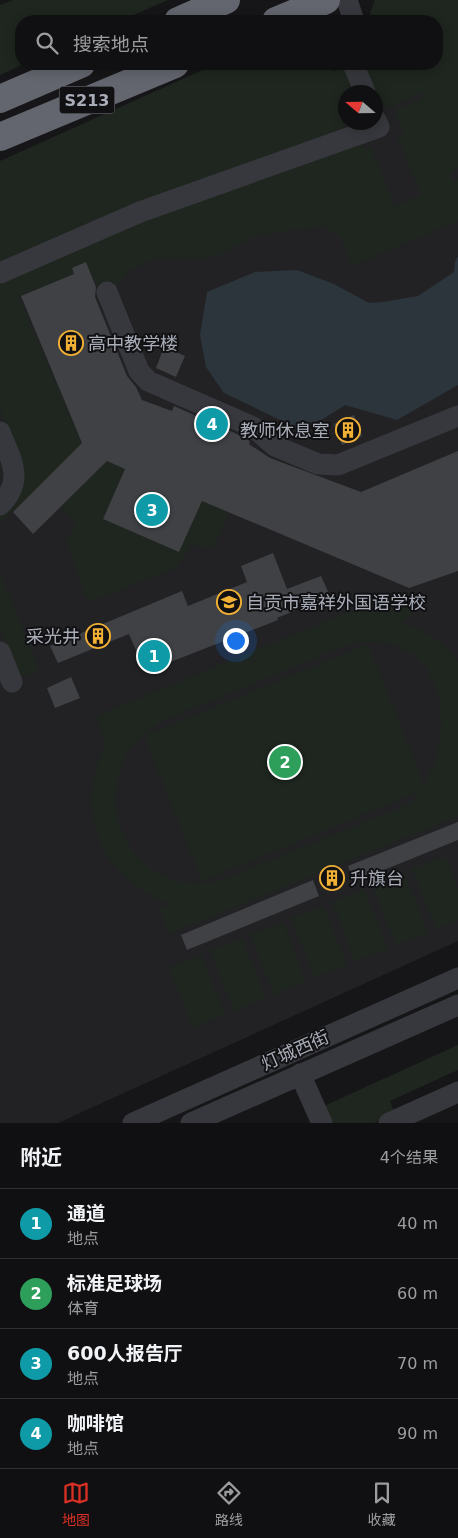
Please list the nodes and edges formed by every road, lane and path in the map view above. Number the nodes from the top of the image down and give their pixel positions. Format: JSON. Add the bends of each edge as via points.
{"nodes":[{"id":1,"x":226,"y":0,"type":"edge"},
{"id":2,"x":347,"y":0,"type":"edge"},
{"id":3,"x":319,"y":9,"type":"edge"},
{"id":4,"x":192,"y":15,"type":"edge"},
{"id":5,"x":298,"y":15,"type":"edge"},
{"id":6,"x":352,"y":15,"type":"edge"},
{"id":7,"x":68,"y":70,"type":"edge"},
{"id":8,"x":161,"y":70,"type":"edge"},
{"id":9,"x":356,"y":70,"type":"edge"},
{"id":10,"x":362,"y":85,"type":"edge"},
{"id":11,"x":0,"y":100,"type":"edge"},
{"id":12,"x":372,"y":130,"type":"edge"},
{"id":13,"x":0,"y":137,"type":"edge"},
{"id":14,"x":0,"y":273,"type":"edge"},
{"id":15,"x":107,"y":292,"type":"dead end"},
{"id":16,"x":458,"y":416,"type":"edge"},
{"id":17,"x":0,"y":432,"type":"edge"},
{"id":18,"x":0,"y":505,"type":"edge"},
{"id":19,"x":0,"y":652,"type":"edge"},
{"id":20,"x":12,"y":682,"type":"dead end"},
{"id":21,"x":458,"y":978,"type":"edge"},
{"id":22,"x":458,"y":1005,"type":"edge"},
{"id":23,"x":300,"y":1074,"type":"junction"},
{"id":24,"x":458,"y":1092,"type":"edge"},
{"id":25,"x":431,"y":1104,"type":"junction"},
{"id":26,"x":458,"y":1105,"type":"edge"},
{"id":27,"x":133,"y":1123,"type":"edge"},
{"id":28,"x":191,"y":1123,"type":"edge"},
{"id":29,"x":322,"y":1123,"type":"edge"},
{"id":30,"x":389,"y":1123,"type":"edge"}],
"edges":[{"from":1,"to":4,"type":"highway"},
{"from":2,"to":6,"type":"street"},
{"from":3,"to":5,"type":"highway"},
{"from":7,"to":11,"type":"highway","number":"S213"},
{"from":8,"to":13,"type":"highway","number":"S213"},
{"from":9,"to":10,"type":"street"},
{"from":12,"to":14,"type":"street","via":[[140,212]]},
{"from":15,"to":16,"type":"street","via":[[139,371],[148,382],[162,380],[253,427],[269,442],[318,464],[332,466],[354,449]]},
{"from":17,"to":18,"type":"street","via":[[15,473],[12,488]]},
{"from":19,"to":20,"type":"street"},
{"from":21,"to":27,"type":"street","name":"灯城西街"},
{"from":22,"to":23,"type":"street","name":"灯城西街"},
{"from":23,"to":28,"type":"street","name":"灯城西街"},
{"from":23,"to":29,"type":"street"},
{"from":24,"to":25,"type":"street"},
{"from":25,"to":26,"type":"street","via":[[447,1102]]},
{"from":25,"to":30,"type":"street"}]}
